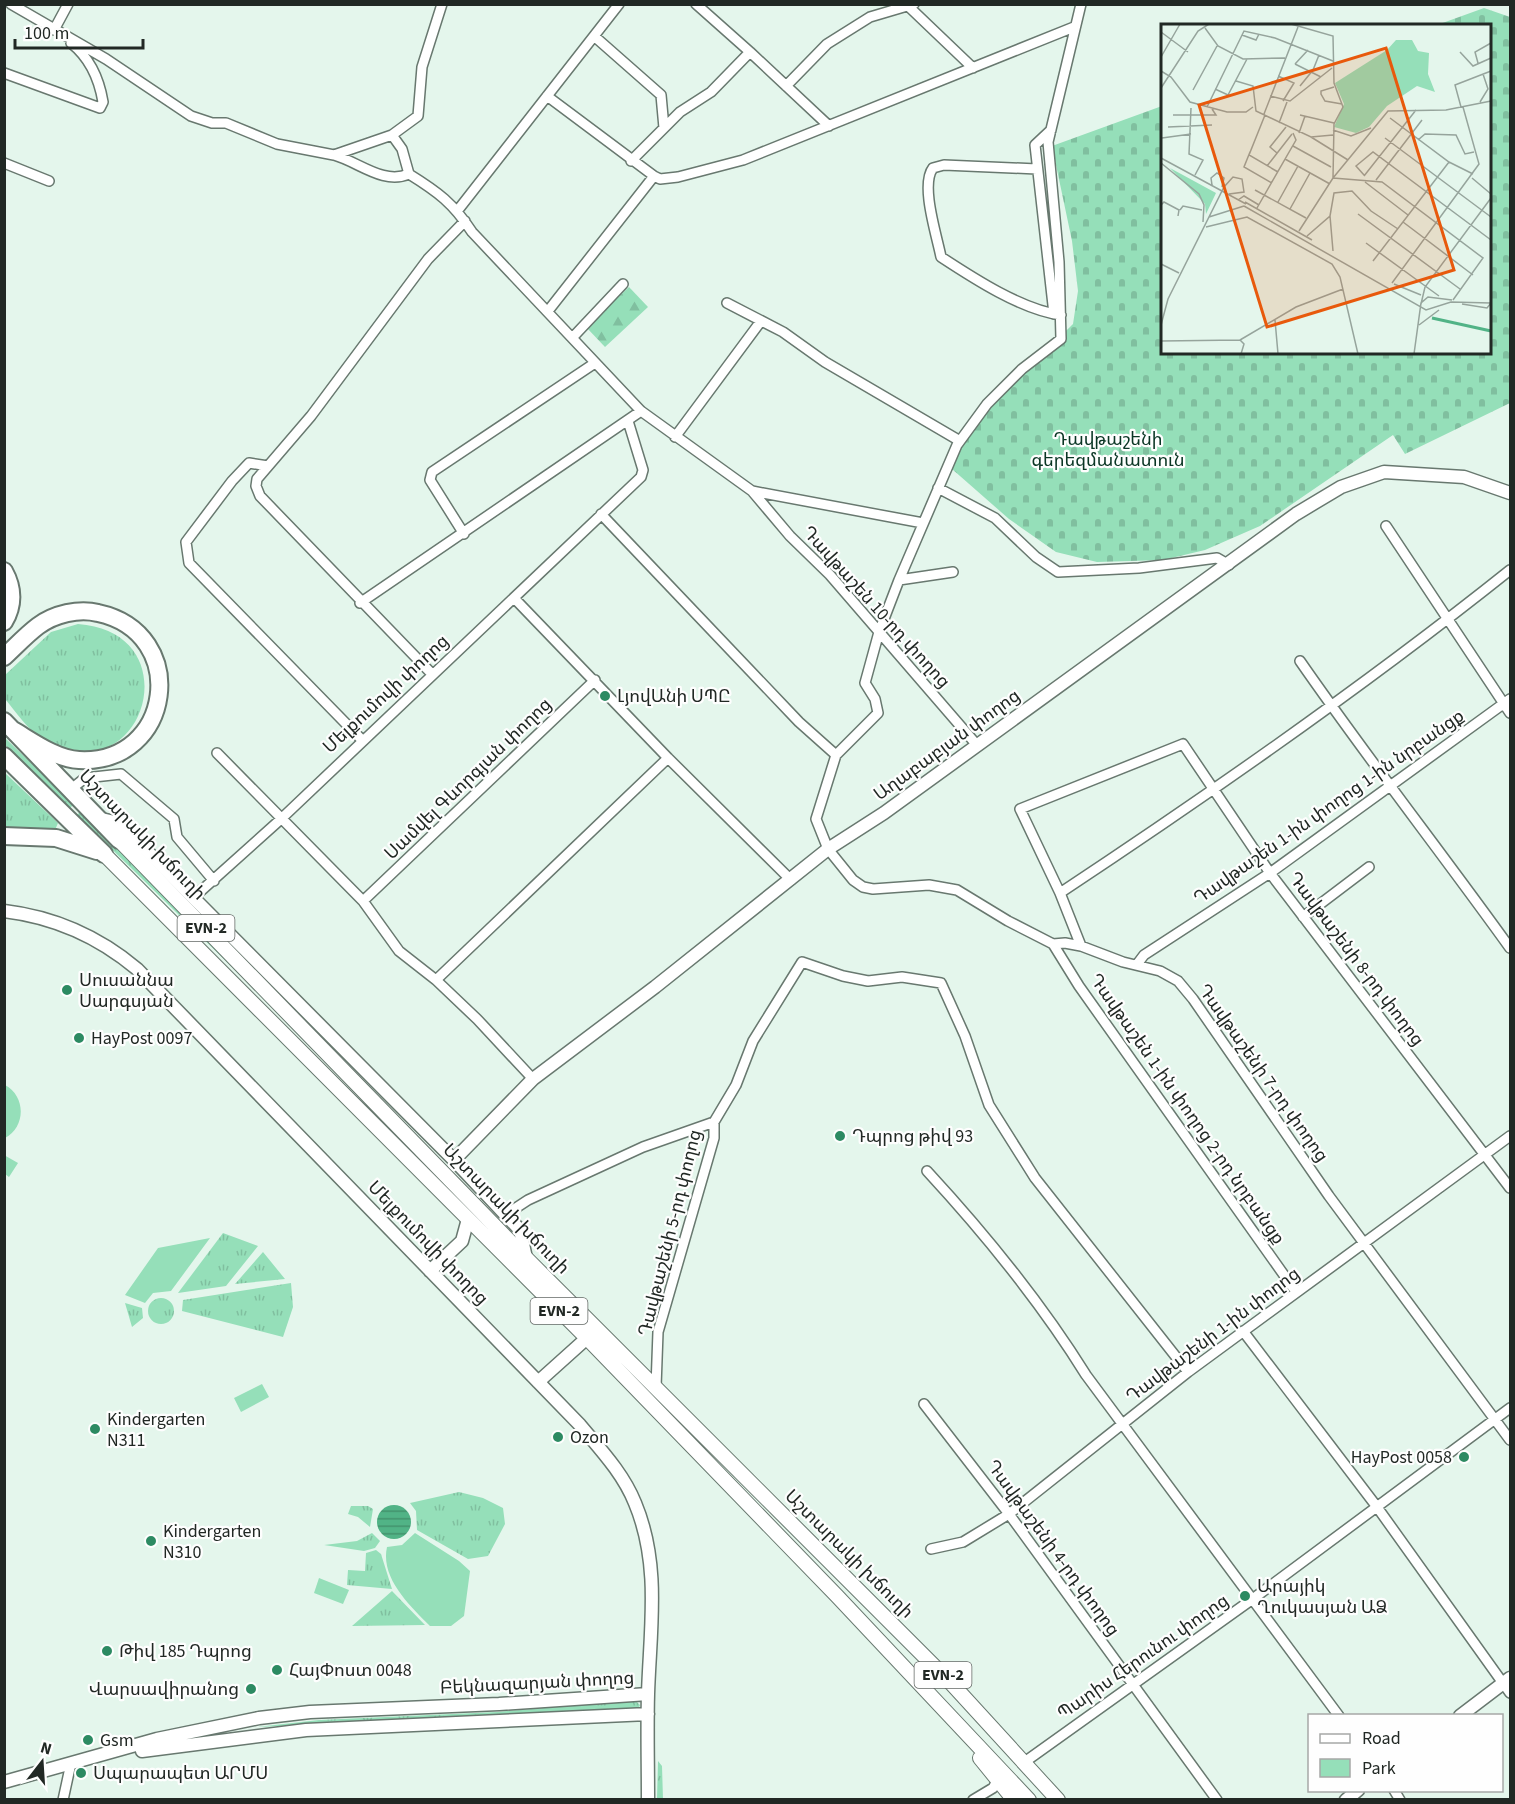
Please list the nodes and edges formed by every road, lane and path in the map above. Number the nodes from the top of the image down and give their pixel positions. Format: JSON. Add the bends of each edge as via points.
{"nodes":[{"id":1,"x":11,"y":4,"type":"edge"},
{"id":2,"x":68,"y":4,"type":"edge"},
{"id":3,"x":442,"y":4,"type":"edge"},
{"id":4,"x":619,"y":4,"type":"edge"},
{"id":5,"x":696,"y":4,"type":"edge"},
{"id":6,"x":1081,"y":4,"type":"edge"},
{"id":7,"x":910,"y":6,"type":"edge"},
{"id":8,"x":1074,"y":27,"type":"junction"},
{"id":9,"x":54,"y":30,"type":"junction"},
{"id":10,"x":594,"y":36,"type":"junction"},
{"id":11,"x":750,"y":52,"type":"junction"},
{"id":12,"x":973,"y":68,"type":"junction"},
{"id":13,"x":4,"y":73,"type":"edge"},
{"id":14,"x":786,"y":86,"type":"junction"},
{"id":15,"x":547,"y":96,"type":"junction"},
{"id":16,"x":829,"y":126,"type":"junction"},
{"id":17,"x":664,"y":128,"type":"junction"},
{"id":18,"x":1051,"y":130,"type":"junction"},
{"id":19,"x":393,"y":135,"type":"junction"},
{"id":20,"x":334,"y":155,"type":"junction"},
{"id":21,"x":631,"y":161,"type":"junction"},
{"id":22,"x":4,"y":164,"type":"edge"},
{"id":23,"x":1037,"y":169,"type":"junction"},
{"id":24,"x":409,"y":174,"type":"junction"},
{"id":25,"x":654,"y":176,"type":"junction"},
{"id":26,"x":49,"y":181,"type":"dead end"},
{"id":27,"x":458,"y":210,"type":"junction"},
{"id":28,"x":465,"y":221,"type":"junction"},
{"id":29,"x":623,"y":284,"type":"dead end"},
{"id":30,"x":727,"y":303,"type":"dead end"},
{"id":31,"x":548,"y":311,"type":"junction"},
{"id":32,"x":1057,"y":315,"type":"junction"},
{"id":33,"x":761,"y":321,"type":"junction"},
{"id":34,"x":573,"y":337,"type":"junction"},
{"id":35,"x":595,"y":363,"type":"junction"},
{"id":36,"x":641,"y":411,"type":"junction"},
{"id":37,"x":628,"y":422,"type":"junction"},
{"id":38,"x":675,"y":436,"type":"junction"},
{"id":39,"x":960,"y":441,"type":"junction"},
{"id":40,"x":268,"y":466,"type":"junction"},
{"id":41,"x":938,"y":488,"type":"junction"},
{"id":42,"x":752,"y":491,"type":"junction"},
{"id":43,"x":1510,"y":493,"type":"edge"},
{"id":44,"x":601,"y":514,"type":"junction"},
{"id":45,"x":923,"y":523,"type":"junction"},
{"id":46,"x":1386,"y":526,"type":"dead end"},
{"id":47,"x":464,"y":534,"type":"junction"},
{"id":48,"x":1228,"y":564,"type":"junction"},
{"id":49,"x":1510,"y":570,"type":"edge"},
{"id":50,"x":4,"y":571,"type":"edge"},
{"id":51,"x":952,"y":572,"type":"dead end"},
{"id":52,"x":899,"y":580,"type":"junction"},
{"id":53,"x":514,"y":598,"type":"junction"},
{"id":54,"x":360,"y":603,"type":"junction"},
{"id":55,"x":1447,"y":620,"type":"junction"},
{"id":56,"x":4,"y":622,"type":"edge"},
{"id":57,"x":879,"y":632,"type":"junction"},
{"id":58,"x":4,"y":657,"type":"edge"},
{"id":59,"x":1300,"y":661,"type":"dead end"},
{"id":60,"x":432,"y":674,"type":"junction"},
{"id":61,"x":595,"y":680,"type":"junction"},
{"id":62,"x":1507,"y":701,"type":"edge"},
{"id":63,"x":1330,"y":704,"type":"junction"},
{"id":64,"x":1510,"y":713,"type":"edge"},
{"id":65,"x":9,"y":725,"type":"edge"},
{"id":66,"x":362,"y":740,"type":"junction"},
{"id":67,"x":976,"y":744,"type":"junction"},
{"id":68,"x":217,"y":753,"type":"dead end"},
{"id":69,"x":836,"y":755,"type":"junction"},
{"id":70,"x":4,"y":756,"type":"edge"},
{"id":71,"x":668,"y":758,"type":"junction"},
{"id":72,"x":1388,"y":786,"type":"junction"},
{"id":73,"x":70,"y":790,"type":"junction"},
{"id":74,"x":1212,"y":791,"type":"junction"},
{"id":75,"x":97,"y":818,"type":"junction"},
{"id":76,"x":281,"y":819,"type":"junction"},
{"id":77,"x":4,"y":836,"type":"edge"},
{"id":78,"x":119,"y":840,"type":"joint"},
{"id":79,"x":828,"y":849,"type":"junction"},
{"id":80,"x":104,"y":854,"type":"junction"},
{"id":81,"x":1369,"y":867,"type":"dead end"},
{"id":82,"x":1270,"y":873,"type":"junction"},
{"id":83,"x":791,"y":880,"type":"junction"},
{"id":84,"x":214,"y":881,"type":"junction"},
{"id":85,"x":1060,"y":893,"type":"junction"},
{"id":86,"x":193,"y":898,"type":"junction"},
{"id":87,"x":363,"y":901,"type":"junction"},
{"id":88,"x":4,"y":911,"type":"edge"},
{"id":89,"x":1303,"y":917,"type":"junction"},
{"id":90,"x":1053,"y":944,"type":"junction"},
{"id":91,"x":1081,"y":946,"type":"junction"},
{"id":92,"x":1510,"y":948,"type":"edge"},
{"id":93,"x":1138,"y":963,"type":"junction"},
{"id":94,"x":436,"y":980,"type":"junction"},
{"id":95,"x":292,"y":1016,"type":"junction"},
{"id":96,"x":278,"y":1029,"type":"junction"},
{"id":97,"x":532,"y":1079,"type":"junction"},
{"id":98,"x":714,"y":1122,"type":"junction"},
{"id":99,"x":1510,"y":1136,"type":"edge"},
{"id":100,"x":1485,"y":1154,"type":"junction"},
{"id":101,"x":454,"y":1160,"type":"junction"},
{"id":102,"x":927,"y":1171,"type":"dead end"},
{"id":103,"x":1510,"y":1188,"type":"edge"},
{"id":104,"x":505,"y":1215,"type":"junction"},
{"id":105,"x":468,"y":1219,"type":"junction"},
{"id":106,"x":1365,"y":1242,"type":"junction"},
{"id":107,"x":526,"y":1258,"type":"junction"},
{"id":108,"x":430,"y":1271,"type":"junction"},
{"id":109,"x":1296,"y":1292,"type":"junction"},
{"id":110,"x":1243,"y":1331,"type":"junction"},
{"id":111,"x":586,"y":1338,"type":"junction"},
{"id":112,"x":1188,"y":1372,"type":"junction"},
{"id":113,"x":538,"y":1382,"type":"junction"},
{"id":114,"x":656,"y":1387,"type":"junction"},
{"id":115,"x":924,"y":1404,"type":"dead end"},
{"id":116,"x":1510,"y":1408,"type":"edge"},
{"id":117,"x":1495,"y":1419,"type":"junction"},
{"id":118,"x":1124,"y":1424,"type":"junction"},
{"id":119,"x":1510,"y":1440,"type":"edge"},
{"id":120,"x":1377,"y":1507,"type":"junction"},
{"id":121,"x":1010,"y":1514,"type":"junction"},
{"id":122,"x":932,"y":1549,"type":"dead end"},
{"id":123,"x":849,"y":1583,"type":"junction"},
{"id":124,"x":837,"y":1596,"type":"junction"},
{"id":125,"x":1254,"y":1598,"type":"junction"},
{"id":126,"x":1132,"y":1685,"type":"junction"},
{"id":127,"x":1508,"y":1685,"type":"edge"},
{"id":128,"x":648,"y":1694,"type":"junction"},
{"id":129,"x":934,"y":1700,"type":"junction"},
{"id":130,"x":648,"y":1714,"type":"junction"},
{"id":131,"x":1338,"y":1714,"type":"edge"},
{"id":132,"x":1463,"y":1714,"type":"edge"},
{"id":133,"x":70,"y":1766,"type":"junction"},
{"id":134,"x":1030,"y":1766,"type":"junction"},
{"id":135,"x":997,"y":1780,"type":"junction"},
{"id":136,"x":4,"y":1784,"type":"edge"},
{"id":137,"x":63,"y":1800,"type":"edge"},
{"id":138,"x":648,"y":1800,"type":"edge"},
{"id":139,"x":973,"y":1800,"type":"edge"},
{"id":140,"x":1014,"y":1800,"type":"edge"},
{"id":141,"x":1029,"y":1800,"type":"edge"},
{"id":142,"x":1058,"y":1800,"type":"edge"},
{"id":143,"x":1069,"y":1800,"type":"edge"},
{"id":144,"x":1216,"y":1800,"type":"edge"}],
"edges":[{"from":1,"to":9,"type":"street"},
{"from":2,"to":9,"type":"street"},
{"from":3,"to":19,"type":"street","via":[[422,67],[417,116]]},
{"from":4,"to":10,"type":"street"},
{"from":5,"to":11,"type":"street"},
{"from":6,"to":8,"type":"street"},
{"from":7,"to":12,"type":"street"},
{"from":7,"to":14,"type":"street","via":[[870,16],[827,44]]},
{"from":8,"to":12,"type":"street"},
{"from":8,"to":18,"type":"street"},
{"from":9,"to":13,"type":"street","via":[[81,51],[91,65],[103,102],[99,108]]},
{"from":9,"to":20,"type":"street","via":[[106,59],[191,116],[226,123],[277,144]]},
{"from":10,"to":15,"type":"street"},
{"from":10,"to":17,"type":"street","via":[[661,95]]},
{"from":11,"to":14,"type":"street"},
{"from":11,"to":17,"type":"street","via":[[711,92]]},
{"from":12,"to":16,"type":"street"},
{"from":14,"to":16,"type":"street"},
{"from":15,"to":21,"type":"street"},
{"from":15,"to":27,"type":"street"},
{"from":16,"to":25,"type":"street","via":[[743,160],[678,177]]},
{"from":17,"to":21,"type":"street"},
{"from":18,"to":23,"type":"street","via":[[1036,143]]},
{"from":18,"to":32,"type":"street","via":[[1048,142],[1059,262]]},
{"from":19,"to":20,"type":"street"},
{"from":19,"to":24,"type":"street","via":[[402,149]]},
{"from":20,"to":24,"type":"street","via":[[385,178]]},
{"from":21,"to":25,"type":"street"},
{"from":22,"to":26,"type":"street"},
{"from":23,"to":32,"type":"street"},
{"from":23,"to":32,"type":"street","via":[[944,165],[933,168],[927,182],[941,257],[1025,304]]},
{"from":24,"to":27,"type":"street"},
{"from":25,"to":31,"type":"street"},
{"from":27,"to":28,"type":"street"},
{"from":28,"to":31,"type":"street"},
{"from":28,"to":40,"type":"street","via":[[428,259]]},
{"from":29,"to":34,"type":"street"},
{"from":30,"to":33,"type":"street"},
{"from":31,"to":34,"type":"street"},
{"from":32,"to":39,"type":"street","via":[[1061,339],[1022,369],[987,404]]},
{"from":33,"to":38,"type":"street"},
{"from":33,"to":39,"type":"street"},
{"from":34,"to":35,"type":"street"},
{"from":35,"to":36,"type":"street"},
{"from":35,"to":47,"type":"street","via":[[432,472],[430,480]]},
{"from":36,"to":37,"type":"street"},
{"from":36,"to":38,"type":"street"},
{"from":37,"to":44,"type":"street","name":"Մելքումովի փողոց","via":[[643,470],[641,477]]},
{"from":37,"to":47,"type":"street"},
{"from":38,"to":42,"type":"street"},
{"from":39,"to":41,"type":"street"},
{"from":40,"to":54,"type":"street","via":[[257,479],[261,496]]},
{"from":40,"to":66,"type":"street","via":[[249,463],[232,481],[186,542],[189,563]]},
{"from":41,"to":45,"type":"street"},
{"from":41,"to":48,"type":"street","via":[[995,518],[1036,557],[1059,572],[1139,568],[1217,558]]},
{"from":42,"to":45,"type":"street"},
{"from":42,"to":57,"type":"street","name":"Դավթաշեն 10-րդ փողոց"},
{"from":43,"to":48,"type":"street","name":"Աղաբաբյան փողոց","via":[[1464,477],[1384,472],[1341,487],[1296,514]]},
{"from":44,"to":53,"type":"street","name":"Մելքումովի փողոց"},
{"from":44,"to":69,"type":"street","via":[[799,722]]},
{"from":45,"to":52,"type":"street"},
{"from":46,"to":55,"type":"street"},
{"from":47,"to":54,"type":"street"},
{"from":48,"to":67,"type":"street","name":"Աղաբաբյան փողոց"},
{"from":49,"to":55,"type":"street"},
{"from":50,"to":56,"type":"highway","via":[[13,597]]},
{"from":51,"to":52,"type":"street"},
{"from":52,"to":57,"type":"street"},
{"from":53,"to":60,"type":"street","name":"Մելքումովի փողոց"},
{"from":53,"to":61,"type":"street"},
{"from":54,"to":60,"type":"street"},
{"from":55,"to":62,"type":"street"},
{"from":55,"to":63,"type":"street"},
{"from":57,"to":67,"type":"street","name":"Դավթաշեն 10-րդ փողոց"},
{"from":57,"to":69,"type":"street","via":[[865,683],[878,713]]},
{"from":58,"to":65,"type":"highway","via":[[39,625],[86,610],[119,619],[134,629],[151,650],[159,675],[155,713],[147,728],[133,744],[104,757],[78,760],[62,756]]},
{"from":59,"to":63,"type":"street"},
{"from":60,"to":66,"type":"street","name":"Մելքումովի փողոց"},
{"from":61,"to":71,"type":"street"},
{"from":61,"to":87,"type":"street","name":"Սամվել Գևորգյան փողոց"},
{"from":62,"to":64,"type":"street"},
{"from":62,"to":72,"type":"street","name":"Դավթաշեն 1-ին փողոց 1-ին նրբանցք"},
{"from":63,"to":72,"type":"street"},
{"from":63,"to":74,"type":"street"},
{"from":65,"to":73,"type":"highway","name":"Աշտարակի խճուղի","number":"EVN-2"},
{"from":66,"to":76,"type":"street","name":"Մելքումովի փողոց"},
{"from":67,"to":79,"type":"street","name":"Աղաբաբյան փողոց","via":[[884,813]]},
{"from":68,"to":76,"type":"street"},
{"from":69,"to":79,"type":"street","name":"Դավթաշենի 7-րդ փողոց","via":[[816,819]]},
{"from":70,"to":80,"type":"highway","name":"Աշտարակի խճուղի","number":"EVN-2"},
{"from":71,"to":83,"type":"street"},
{"from":71,"to":94,"type":"street"},
{"from":72,"to":82,"type":"street","name":"Դավթաշեն 1-ին փողոց 1-ին նրբանցք"},
{"from":72,"to":92,"type":"street","via":[[1408,807]]},
{"from":73,"to":75,"type":"highway","name":"Աշտարակի խճուղի","number":"EVN-2"},
{"from":73,"to":84,"type":"street","via":[[86,778],[121,774],[174,819],[177,837]]},
{"from":74,"to":82,"type":"street","name":"Դավթաշենի 8-րդ փողոց"},
{"from":74,"to":85,"type":"street"},
{"from":74,"to":85,"type":"street","name":"Դավթաշենի 8-րդ փողոց","via":[[1183,744],[1020,809]]},
{"from":75,"to":78,"type":"highway","name":"Աշտարակի խճուղի","number":"EVN-2"},
{"from":75,"to":86,"type":"street","via":[[119,823]]},
{"from":76,"to":84,"type":"street","name":"Մելքումովի փողոց"},
{"from":76,"to":87,"type":"street"},
{"from":77,"to":80,"type":"highway","via":[[56,838]]},
{"from":78,"to":95,"type":"main road","name":"Աշտարակի խճուղի","number":"EVN-2"},
{"from":79,"to":83,"type":"street","name":"Աղաբաբյան փողոց"},
{"from":79,"to":90,"type":"street","name":"Դավթաշենի 7-րդ փողոց","via":[[863,887],[929,885],[957,890]]},
{"from":80,"to":96,"type":"main road","name":"Աշտարակի խճուղի","number":"EVN-2"},
{"from":81,"to":89,"type":"street"},
{"from":82,"to":89,"type":"street","name":"Դավթաշենի 8-րդ փողոց"},
{"from":82,"to":93,"type":"street","name":"Դավթաշեն 1-ին փողոց 1-ին նրբանցք","via":[[1144,955]]},
{"from":83,"to":97,"type":"street","name":"Աղաբաբյան փողոց"},
{"from":84,"to":86,"type":"street","name":"Մելքումովի փողոց"},
{"from":85,"to":91,"type":"street"},
{"from":86,"to":101,"type":"street"},
{"from":87,"to":94,"type":"street","via":[[399,951]]},
{"from":88,"to":108,"type":"street","name":"Մելքումովի փողոց","via":[[56,922],[98,940],[127,961]]},
{"from":89,"to":100,"type":"street","name":"Դավթաշենի 8-րդ փողոց"},
{"from":90,"to":91,"type":"street","name":"Դավթաշենի 7-րդ փողոց"},
{"from":90,"to":109,"type":"street","name":"Դավթաշեն 1-ին փողոց 2-րդ նրբանցք"},
{"from":91,"to":93,"type":"street","name":"Դավթաշենի 7-րդ փողոց","via":[[1123,962]]},
{"from":93,"to":106,"type":"street","name":"Դավթաշենի 7-րդ փողոց","via":[[1178,981],[1193,999]]},
{"from":94,"to":97,"type":"street"},
{"from":95,"to":96,"type":"main road"},
{"from":95,"to":107,"type":"main road","name":"Աշտարակի խճուղի","number":"EVN-2"},
{"from":96,"to":105,"type":"main road","name":"Աշտարակի խճուղի","number":"EVN-2"},
{"from":97,"to":101,"type":"street","name":"Աղաբաբյան փողոց"},
{"from":98,"to":104,"type":"street","via":[[644,1147],[528,1200]]},
{"from":98,"to":112,"type":"street","via":[[736,1085],[753,1041],[802,962],[868,981],[902,977],[941,983],[989,1105],[1035,1178]]},
{"from":98,"to":114,"type":"street","name":"Դավթաշենի 5-րդ փողոց","via":[[714,1138],[658,1332]]},
{"from":99,"to":100,"type":"street","name":"Դավթաշենի 1-ին փողոց"},
{"from":100,"to":103,"type":"street","name":"Դավթաշենի 8-րդ փողոց"},
{"from":100,"to":106,"type":"street","name":"Դավթաշենի 1-ին փողոց"},
{"from":101,"to":104,"type":"street"},
{"from":102,"to":118,"type":"street","via":[[988,1238]]},
{"from":104,"to":107,"type":"street","via":[[523,1237]]},
{"from":105,"to":108,"type":"street","via":[[462,1241]]},
{"from":105,"to":111,"type":"main road","name":"Աշտարակի խճուղի","number":"EVN-2"},
{"from":106,"to":109,"type":"street","name":"Դավթաշենի 1-ին փողոց"},
{"from":106,"to":117,"type":"street","name":"Դավթաշենի 7-րդ փողոց"},
{"from":107,"to":114,"type":"main road","name":"Աշտարակի խճուղի","number":"EVN-2"},
{"from":108,"to":113,"type":"street","name":"Մելքումովի փողոց"},
{"from":109,"to":110,"type":"street","name":"Դավթաշենի 1-ին փողոց"},
{"from":110,"to":112,"type":"street","name":"Դավթաշենի 1-ին փողոց"},
{"from":110,"to":120,"type":"street"},
{"from":111,"to":113,"type":"street"},
{"from":111,"to":124,"type":"main road","name":"Աշտարակի խճուղի","number":"EVN-2"},
{"from":112,"to":118,"type":"street","name":"Դավթաշենի 1-ին փողոց"},
{"from":113,"to":128,"type":"street","name":"Մելքումովի փողոց","via":[[611,1461],[635,1501],[650,1555],[654,1594]]},
{"from":114,"to":123,"type":"main road","name":"Աշտարակի խճուղի","number":"EVN-2"},
{"from":115,"to":121,"type":"street","name":"Դավթաշենի 4-րդ փողոց"},
{"from":116,"to":117,"type":"street","name":"Պարիս Հերունու փողոց"},
{"from":117,"to":119,"type":"street","name":"Դավթաշենի 7-րդ փողոց"},
{"from":117,"to":120,"type":"street","name":"Պարիս Հերունու փողոց"},
{"from":118,"to":121,"type":"street","name":"Դավթաշենի 1-ին փողոց"},
{"from":118,"to":125,"type":"street"},
{"from":120,"to":125,"type":"street","name":"Պարիս Հերունու փողոց"},
{"from":120,"to":127,"type":"street"},
{"from":121,"to":122,"type":"street","name":"Դավթաշենի 1-ին փողոց","via":[[963,1542]]},
{"from":121,"to":126,"type":"street","name":"Դավթաշենի 4-րդ փողոց"},
{"from":123,"to":124,"type":"main road"},
{"from":123,"to":134,"type":"main road","name":"Աշտարակի խճուղի","number":"EVN-2"},
{"from":124,"to":129,"type":"main road","name":"Աշտարակի խճուղի","number":"EVN-2"},
{"from":125,"to":126,"type":"street","name":"Պարիս Հերունու փողոց"},
{"from":125,"to":131,"type":"street"},
{"from":126,"to":134,"type":"street","name":"Պարիս Հերունու փողոց"},
{"from":126,"to":144,"type":"street","name":"Դավթաշենի 4-րդ փողոց"},
{"from":127,"to":132,"type":"street"},
{"from":128,"to":130,"type":"street","name":"Մելքումովի փողոց"},
{"from":128,"to":133,"type":"street","name":"Բեկնազարյան փողոց","via":[[259,1718],[157,1739]]},
{"from":129,"to":135,"type":"main road"},
{"from":129,"to":141,"type":"main road","name":"Աշտարակի խճուղի","number":"EVN-2"},
{"from":130,"to":133,"type":"street","name":"Բեկնազարյան փողոց","via":[[306,1730],[157,1748]]},
{"from":130,"to":138,"type":"street","name":"Մելքումովի փողոց"},
{"from":133,"to":136,"type":"street","name":"Բեկնազարյան փողոց"},
{"from":133,"to":137,"type":"street"},
{"from":134,"to":142,"type":"main road","name":"Աշտարակի խճուղի","number":"EVN-2"},
{"from":134,"to":143,"type":"main road"},
{"from":135,"to":139,"type":"street","via":[[993,1788]]},
{"from":135,"to":140,"type":"main road"}]}
